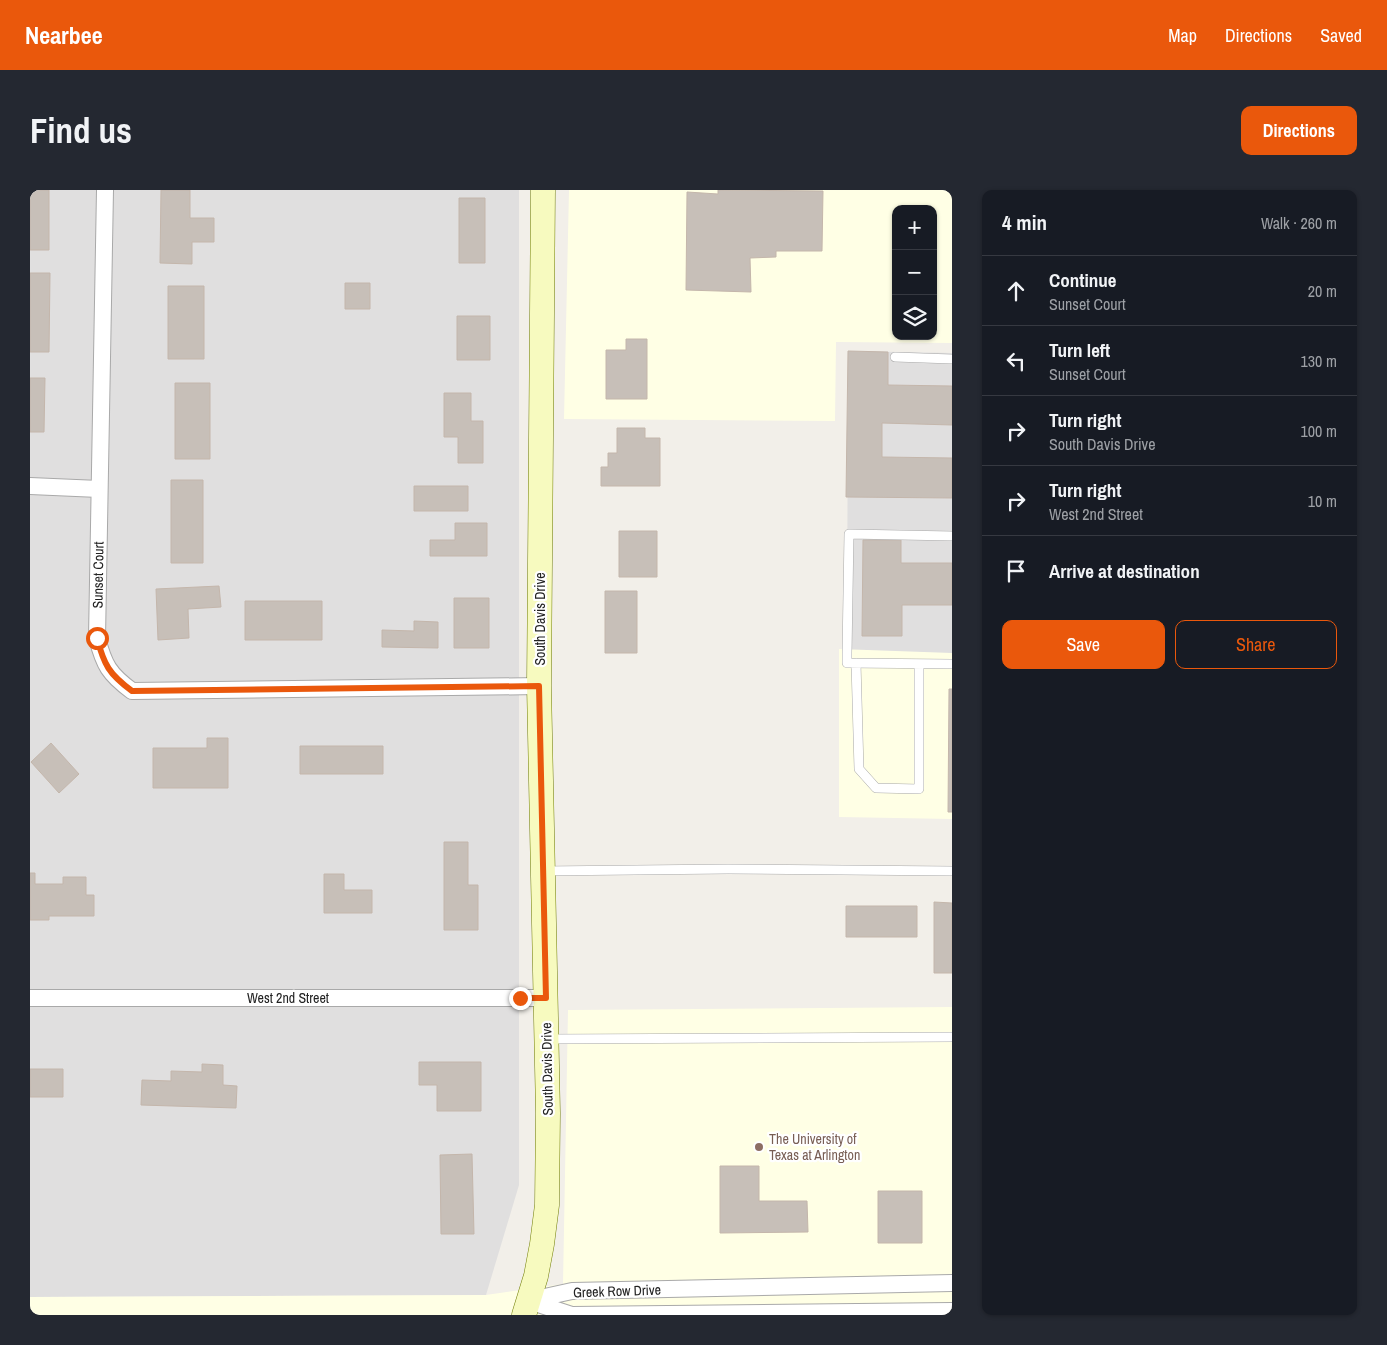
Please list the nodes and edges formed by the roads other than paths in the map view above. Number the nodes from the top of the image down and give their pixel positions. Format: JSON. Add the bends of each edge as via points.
{"nodes":[{"id":1,"x":105,"y":190,"type":"edge"},
{"id":2,"x":543,"y":190,"type":"edge"},
{"id":3,"x":895,"y":358,"type":"dead end"},
{"id":4,"x":952,"y":359,"type":"edge"},
{"id":5,"x":30,"y":486,"type":"edge"},
{"id":6,"x":99,"y":489,"type":"junction"},
{"id":7,"x":952,"y":536,"type":"edge"},
{"id":8,"x":856,"y":663,"type":"junction"},
{"id":9,"x":919,"y":664,"type":"junction"},
{"id":10,"x":952,"y":664,"type":"edge"},
{"id":11,"x":539,"y":686,"type":"junction"},
{"id":12,"x":543,"y":871,"type":"junction"},
{"id":13,"x":952,"y":871,"type":"edge"},
{"id":14,"x":30,"y":998,"type":"edge"},
{"id":15,"x":546,"y":998,"type":"junction"},
{"id":16,"x":952,"y":1036,"type":"edge"},
{"id":17,"x":546,"y":1039,"type":"junction"},
{"id":18,"x":952,"y":1283,"type":"edge"},
{"id":19,"x":526,"y":1308,"type":"edge"},
{"id":20,"x":952,"y":1312,"type":"edge"}],
"edges":[{"from":1,"to":6,"type":"street","name":"Sunset Court"},
{"from":2,"to":11,"type":"street","name":"South Davis Drive"},
{"from":3,"to":4,"type":"lane"},
{"from":5,"to":6,"type":"street"},
{"from":6,"to":11,"type":"street","name":"Sunset Court","via":[[97,638],[103,660],[117,680],[132,691]]},
{"from":7,"to":8,"type":"lane","via":[[849,534],[847,663]]},
{"from":8,"to":9,"type":"lane"},
{"from":8,"to":9,"type":"lane","via":[[859,768],[876,788],[919,789]]},
{"from":9,"to":10,"type":"lane"},
{"from":11,"to":12,"type":"street","name":"South Davis Drive"},
{"from":12,"to":13,"type":"lane"},
{"from":12,"to":15,"type":"street","name":"South Davis Drive"},
{"from":14,"to":15,"type":"street","name":"West 2nd Street"},
{"from":15,"to":17,"type":"street","name":"South Davis Drive"},
{"from":16,"to":17,"type":"lane"},
{"from":17,"to":19,"type":"street","name":"South Davis Drive","via":[[547,1213]]},
{"from":18,"to":19,"type":"street","name":"Greek Row Drive","via":[[572,1291]]},
{"from":19,"to":20,"type":"street","name":"Greek Row Drive","via":[[572,1315]]}]}
